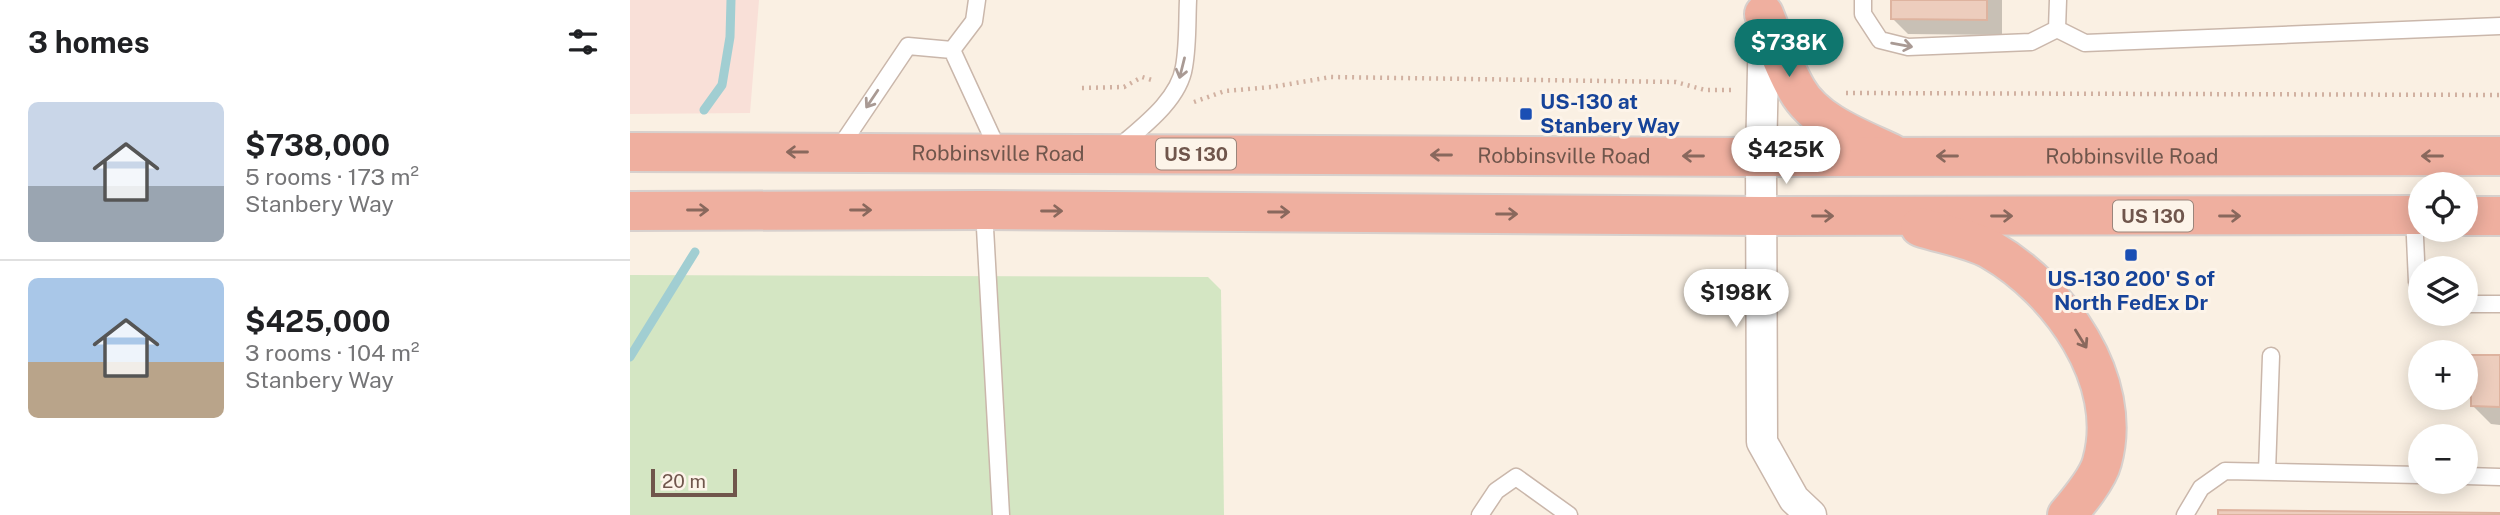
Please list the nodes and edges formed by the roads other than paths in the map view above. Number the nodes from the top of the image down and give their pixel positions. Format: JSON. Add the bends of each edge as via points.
{"nodes":[{"id":1,"x":977,"y":0,"type":"edge"},
{"id":2,"x":1188,"y":0,"type":"edge"},
{"id":3,"x":1863,"y":0,"type":"edge"},
{"id":4,"x":2058,"y":0,"type":"edge"},
{"id":5,"x":1764,"y":7,"type":"edge"},
{"id":6,"x":2500,"y":26,"type":"edge"},
{"id":7,"x":2057,"y":29,"type":"junction"},
{"id":8,"x":952,"y":50,"type":"junction"},
{"id":9,"x":630,"y":152,"type":"edge"},
{"id":10,"x":836,"y":152,"type":"junction"},
{"id":11,"x":1000,"y":154,"type":"junction"},
{"id":12,"x":1110,"y":154,"type":"junction"},
{"id":13,"x":2500,"y":156,"type":"edge"},
{"id":14,"x":1761,"y":157,"type":"junction"},
{"id":15,"x":1899,"y":157,"type":"junction"},
{"id":16,"x":984,"y":210,"type":"junction"},
{"id":17,"x":630,"y":211,"type":"edge"},
{"id":18,"x":1885,"y":215,"type":"junction"},
{"id":19,"x":2408,"y":215,"type":"edge"},
{"id":20,"x":1761,"y":216,"type":"junction"},
{"id":21,"x":2478,"y":216,"type":"edge"},
{"id":22,"x":2500,"y":216,"type":"edge"},
{"id":23,"x":2478,"y":304,"type":"edge"},
{"id":24,"x":2500,"y":304,"type":"edge"},
{"id":25,"x":2271,"y":356,"type":"dead end"},
{"id":26,"x":2267,"y":472,"type":"junction"},
{"id":27,"x":2408,"y":475,"type":"edge"},
{"id":28,"x":2478,"y":476,"type":"edge"},
{"id":29,"x":2500,"y":477,"type":"edge"},
{"id":30,"x":1001,"y":515,"type":"edge"},
{"id":31,"x":1480,"y":515,"type":"edge"},
{"id":32,"x":1569,"y":515,"type":"edge"},
{"id":33,"x":1811,"y":515,"type":"edge"},
{"id":34,"x":2067,"y":515,"type":"edge"},
{"id":35,"x":2185,"y":515,"type":"edge"}],
"edges":[{"from":1,"to":8,"type":"lane","via":[[974,22]]},
{"from":2,"to":12,"type":"lane","one_way":true,"via":[[1184,70],[1172,94]]},
{"from":3,"to":7,"type":"lane","one_way":true,"via":[[1863,14],[1880,40],[1908,47],[2031,42]]},
{"from":4,"to":7,"type":"lane"},
{"from":5,"to":14,"type":"street"},
{"from":5,"to":15,"type":"highway","via":[[1798,92],[1836,126]]},
{"from":6,"to":7,"type":"lane","via":[[2085,43]]},
{"from":8,"to":10,"type":"lane","one_way":true,"via":[[908,46]]},
{"from":8,"to":11,"type":"lane"},
{"from":10,"to":9,"type":"highway","name":"Robbinsville Road","number":"US 130","one_way":true},
{"from":10,"to":11,"type":"highway","name":"Robbinsville Road","number":"US 130"},
{"from":11,"to":12,"type":"highway","name":"Robbinsville Road","number":"US 130"},
{"from":14,"to":12,"type":"highway","name":"Robbinsville Road","number":"US 130","one_way":true},
{"from":13,"to":15,"type":"highway","name":"Robbinsville Road","number":"US 130","one_way":true},
{"from":14,"to":15,"type":"highway","name":"Robbinsville Road","number":"US 130"},
{"from":14,"to":20,"type":"street"},
{"from":17,"to":16,"type":"highway","number":"US 130","one_way":true},
{"from":16,"to":20,"type":"highway","number":"US 130","one_way":true},
{"from":16,"to":30,"type":"lane"},
{"from":18,"to":19,"type":"highway","number":"US 130","one_way":true},
{"from":20,"to":18,"type":"highway","number":"US 130","one_way":true},
{"from":18,"to":34,"type":"highway","one_way":true,"via":[[1990,249],[2037,284],[2071,322],[2089,352],[2102,389],[2106,430],[2102,464]]},
{"from":20,"to":33,"type":"street","via":[[1762,442],[1794,499]]},
{"from":21,"to":22,"type":"highway"},
{"from":23,"to":24,"type":"lane"},
{"from":25,"to":26,"type":"lane"},
{"from":26,"to":27,"type":"lane"},
{"from":26,"to":35,"type":"lane","via":[[2225,471],[2201,488]]},
{"from":28,"to":29,"type":"lane"},
{"from":31,"to":32,"type":"lane","via":[[1496,491],[1516,477]]}]}
